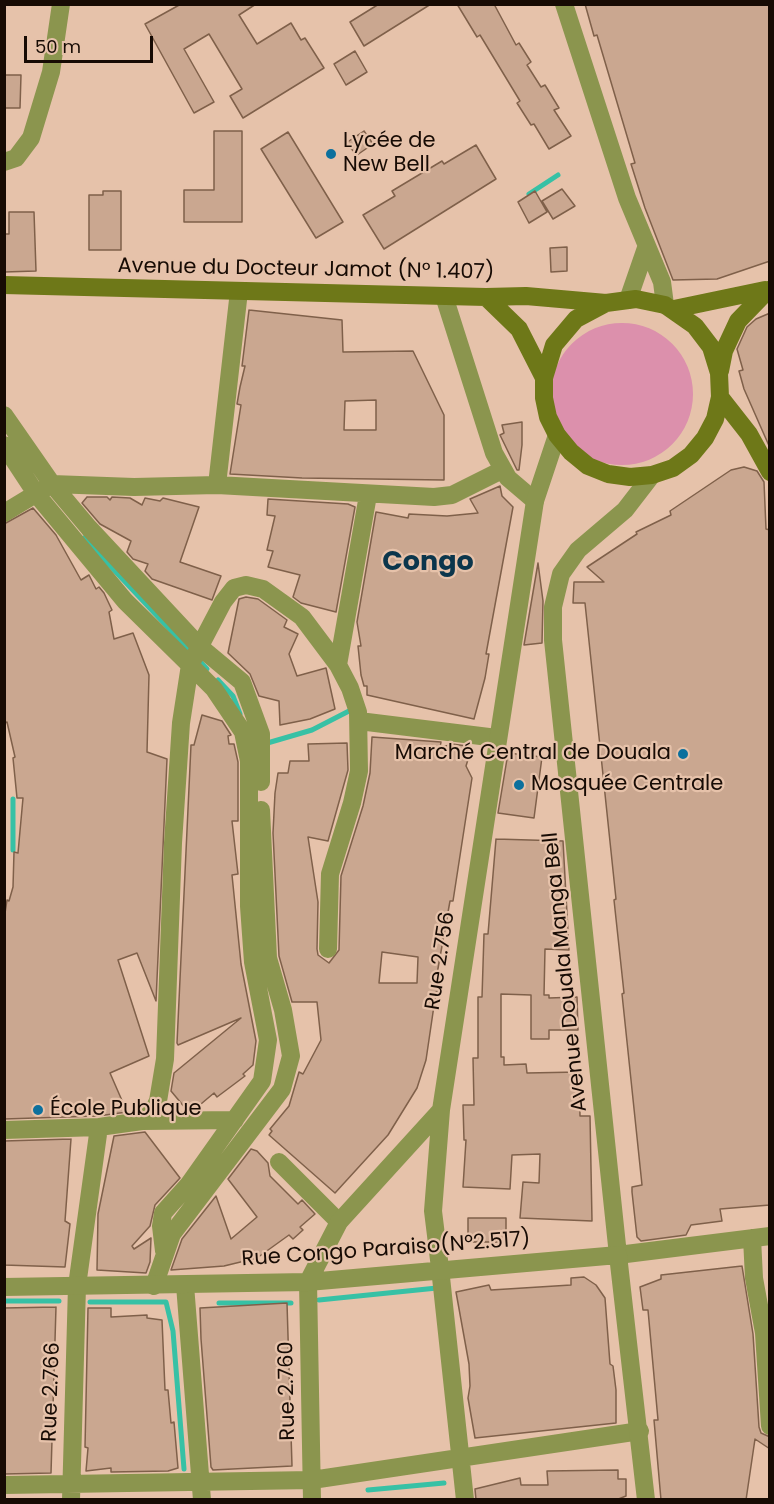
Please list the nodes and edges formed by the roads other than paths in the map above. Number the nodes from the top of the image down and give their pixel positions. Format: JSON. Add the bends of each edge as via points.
{"nodes":[{"id":1,"x":61,"y":4,"type":"edge"},
{"id":2,"x":564,"y":4,"type":"edge"},
{"id":3,"x":4,"y":162,"type":"edge"},
{"id":4,"x":646,"y":248,"type":"junction"},
{"id":5,"x":4,"y":285,"type":"edge"},
{"id":6,"x":769,"y":289,"type":"edge"},
{"id":7,"x":238,"y":291,"type":"junction"},
{"id":8,"x":444,"y":296,"type":"junction"},
{"id":9,"x":486,"y":297,"type":"junction"},
{"id":10,"x":628,"y":300,"type":"junction"},
{"id":11,"x":606,"y":303,"type":"junction"},
{"id":12,"x":669,"y":307,"type":"junction"},
{"id":13,"x":720,"y":373,"type":"junction"},
{"id":14,"x":544,"y":378,"type":"junction"},
{"id":15,"x":720,"y":397,"type":"junction"},
{"id":16,"x":4,"y":415,"type":"edge"},
{"id":17,"x":557,"y":435,"type":"junction"},
{"id":18,"x":4,"y":445,"type":"edge"},
{"id":19,"x":502,"y":470,"type":"junction"},
{"id":20,"x":770,"y":472,"type":"edge"},
{"id":21,"x":652,"y":475,"type":"junction"},
{"id":22,"x":52,"y":484,"type":"junction"},
{"id":23,"x":217,"y":485,"type":"junction"},
{"id":24,"x":37,"y":495,"type":"junction"},
{"id":25,"x":368,"y":495,"type":"junction"},
{"id":26,"x":535,"y":501,"type":"junction"},
{"id":27,"x":4,"y":513,"type":"edge"},
{"id":28,"x":200,"y":647,"type":"junction"},
{"id":29,"x":190,"y":665,"type":"junction"},
{"id":30,"x":338,"y":665,"type":"junction"},
{"id":31,"x":359,"y":721,"type":"junction"},
{"id":32,"x":497,"y":738,"type":"junction"},
{"id":33,"x":328,"y":949,"type":"dead end"},
{"id":34,"x":441,"y":1110,"type":"junction"},
{"id":35,"x":235,"y":1120,"type":"junction"},
{"id":36,"x":142,"y":1121,"type":"junction"},
{"id":37,"x":99,"y":1127,"type":"junction"},
{"id":38,"x":4,"y":1130,"type":"edge"},
{"id":39,"x":279,"y":1162,"type":"dead end"},
{"id":40,"x":339,"y":1222,"type":"junction"},
{"id":41,"x":761,"y":1237,"type":"edge"},
{"id":42,"x":164,"y":1251,"type":"junction"},
{"id":43,"x":618,"y":1255,"type":"junction"},
{"id":44,"x":440,"y":1268,"type":"junction"},
{"id":45,"x":308,"y":1282,"type":"junction"},
{"id":46,"x":77,"y":1286,"type":"junction"},
{"id":47,"x":154,"y":1286,"type":"junction"},
{"id":48,"x":185,"y":1286,"type":"junction"},
{"id":49,"x":4,"y":1287,"type":"edge"},
{"id":50,"x":770,"y":1426,"type":"edge"},
{"id":51,"x":640,"y":1431,"type":"junction"},
{"id":52,"x":462,"y":1457,"type":"junction"},
{"id":53,"x":312,"y":1480,"type":"junction"},
{"id":54,"x":4,"y":1485,"type":"edge"},
{"id":55,"x":202,"y":1491,"type":"edge"},
{"id":56,"x":71,"y":1493,"type":"edge"},
{"id":57,"x":312,"y":1500,"type":"edge"},
{"id":58,"x":465,"y":1500,"type":"edge"},
{"id":59,"x":646,"y":1500,"type":"edge"}],
"edges":[{"from":1,"to":3,"type":"street","via":[[51,72],[31,138],[16,158]]},
{"from":2,"to":4,"type":"street"},
{"from":4,"to":10,"type":"street"},
{"from":4,"to":12,"type":"street"},
{"from":5,"to":7,"type":"main road","name":"Avenue du Docteur Jamot (N° 1.407)"},
{"from":6,"to":12,"type":"main road"},
{"from":6,"to":13,"type":"main road","via":[[738,321],[724,351]]},
{"from":7,"to":8,"type":"main road","name":"Avenue du Docteur Jamot (N° 1.407)"},
{"from":7,"to":23,"type":"street"},
{"from":8,"to":9,"type":"main road","name":"Avenue du Docteur Jamot (N° 1.407)"},
{"from":8,"to":19,"type":"street"},
{"from":9,"to":11,"type":"main road","name":"Avenue du Docteur Jamot (N° 1.407)","via":[[549,297]]},
{"from":9,"to":14,"type":"main road","via":[[519,329]]},
{"from":10,"to":11,"type":"main road"},
{"from":10,"to":12,"type":"main road"},
{"from":11,"to":14,"type":"main road","via":[[583,314],[564,331],[551,353]]},
{"from":12,"to":13,"type":"main road","via":[[704,336]]},
{"from":13,"to":15,"type":"main road"},
{"from":14,"to":17,"type":"main road","via":[[548,417]]},
{"from":15,"to":20,"type":"main road","via":[[749,434]]},
{"from":15,"to":21,"type":"main road","via":[[715,419],[691,455],[673,468]]},
{"from":16,"to":22,"type":"street"},
{"from":17,"to":21,"type":"main road","via":[[588,466],[608,474]]},
{"from":17,"to":26,"type":"street","name":"Rue 2.756"},
{"from":18,"to":24,"type":"street"},
{"from":19,"to":25,"type":"street","via":[[452,495]]},
{"from":19,"to":26,"type":"street"},
{"from":21,"to":43,"type":"street","name":"Avenue Douala Manga Bell","via":[[625,510],[578,550],[561,574],[553,607],[553,640]]},
{"from":22,"to":23,"type":"street"},
{"from":22,"to":24,"type":"street"},
{"from":22,"to":28,"type":"street"},
{"from":23,"to":25,"type":"street"},
{"from":24,"to":27,"type":"street"},
{"from":24,"to":29,"type":"street","via":[[125,601]]},
{"from":25,"to":30,"type":"street"},
{"from":26,"to":32,"type":"street","name":"Rue 2.756"},
{"from":28,"to":29,"type":"street"},
{"from":28,"to":30,"type":"street","via":[[223,602],[234,588],[246,585],[263,589],[302,617]]},
{"from":28,"to":42,"type":"street","via":[[242,682],[261,734],[261,841],[268,958],[291,1056],[282,1089],[172,1234]]},
{"from":29,"to":35,"type":"street","via":[[214,689],[243,732],[249,761],[249,918],[268,1040],[262,1081]]},
{"from":29,"to":36,"type":"street","via":[[181,723],[162,1085],[152,1112]]},
{"from":30,"to":31,"type":"street","via":[[350,688]]},
{"from":31,"to":32,"type":"street"},
{"from":31,"to":33,"type":"street","via":[[359,771],[330,874]]},
{"from":32,"to":34,"type":"street","name":"Rue 2.756"},
{"from":34,"to":40,"type":"street"},
{"from":34,"to":44,"type":"street","name":"Rue 2.756","via":[[433,1211]]},
{"from":35,"to":36,"type":"street"},
{"from":35,"to":42,"type":"street","via":[[163,1213],[160,1226]]},
{"from":36,"to":37,"type":"street"},
{"from":37,"to":38,"type":"street"},
{"from":37,"to":46,"type":"street","name":"Rue 2.766"},
{"from":39,"to":40,"type":"street"},
{"from":40,"to":45,"type":"street"},
{"from":41,"to":43,"type":"street","name":"Rue Congo Paraiso(N°2.517)"},
{"from":41,"to":50,"type":"street","via":[[754,1278],[764,1333]]},
{"from":42,"to":47,"type":"street"},
{"from":43,"to":44,"type":"street","name":"Rue Congo Paraiso(N°2.517)"},
{"from":43,"to":51,"type":"street","name":"Avenue Douala Manga Bell"},
{"from":44,"to":45,"type":"street","name":"Rue Congo Paraiso(N°2.517)"},
{"from":44,"to":52,"type":"street","name":"Rue 2.756"},
{"from":45,"to":48,"type":"street","name":"Rue Congo Paraiso(N°2.517)"},
{"from":45,"to":53,"type":"street","name":"Rue 2.760"},
{"from":46,"to":47,"type":"street","name":"Rue Congo Paraiso(N°2.517)"},
{"from":46,"to":49,"type":"street","name":"Rue Congo Paraiso(N°2.517)"},
{"from":46,"to":56,"type":"street","name":"Rue 2.766"},
{"from":47,"to":48,"type":"street","name":"Rue Congo Paraiso(N°2.517)"},
{"from":48,"to":55,"type":"street"},
{"from":51,"to":52,"type":"street"},
{"from":51,"to":59,"type":"street","name":"Avenue Douala Manga Bell"},
{"from":52,"to":53,"type":"street"},
{"from":52,"to":58,"type":"street","name":"Rue 2.756"},
{"from":53,"to":55,"type":"street"},
{"from":53,"to":57,"type":"street","name":"Rue 2.760"},
{"from":54,"to":56,"type":"street"},
{"from":55,"to":56,"type":"street"}]}
